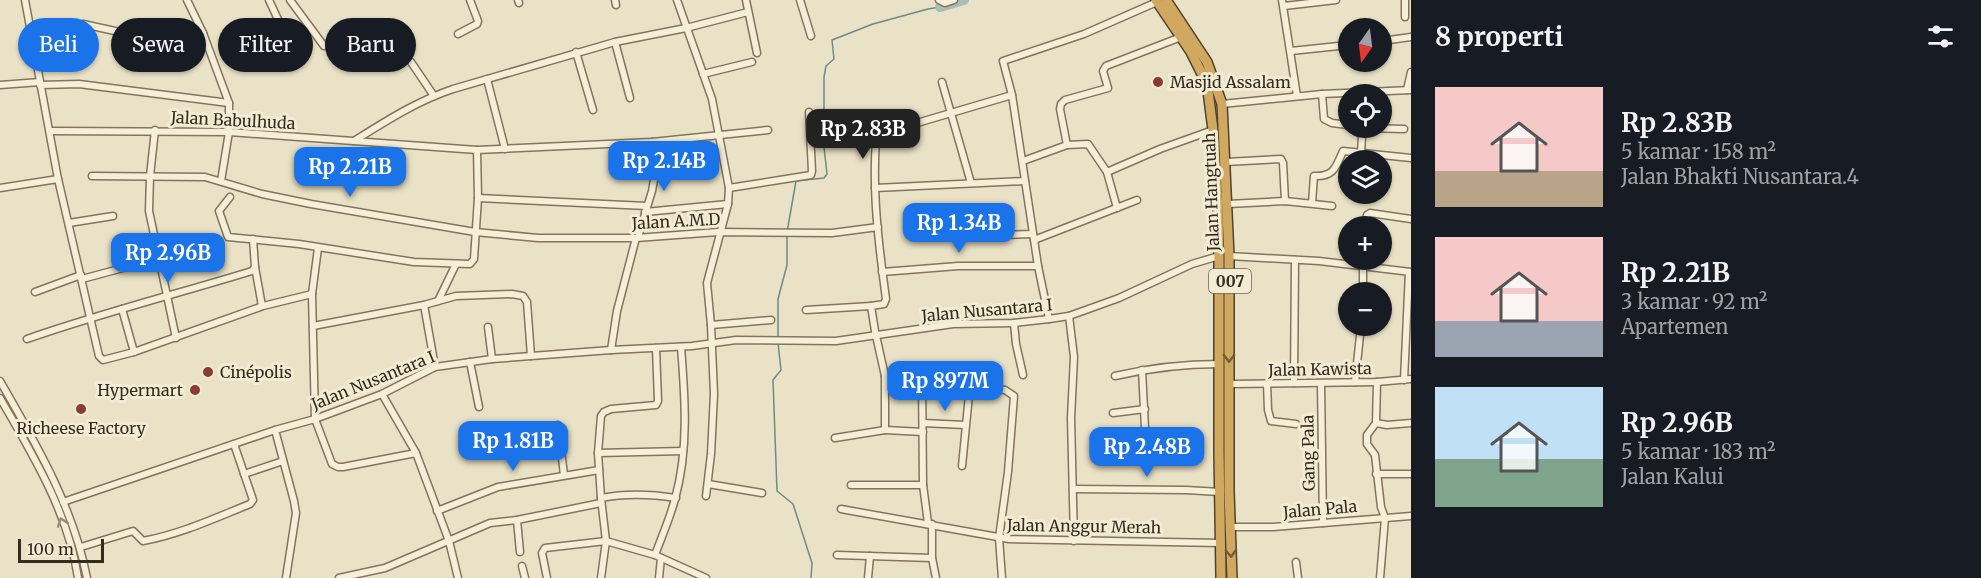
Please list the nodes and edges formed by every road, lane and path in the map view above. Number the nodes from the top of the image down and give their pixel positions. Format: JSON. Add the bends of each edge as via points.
{"nodes":[{"id":1,"x":25,"y":0,"type":"edge"},
{"id":2,"x":187,"y":0,"type":"edge"},
{"id":3,"x":268,"y":0,"type":"edge"},
{"id":4,"x":290,"y":0,"type":"edge"},
{"id":5,"x":471,"y":0,"type":"edge"},
{"id":6,"x":677,"y":0,"type":"edge"},
{"id":7,"x":746,"y":0,"type":"edge"},
{"id":8,"x":800,"y":0,"type":"edge"},
{"id":9,"x":939,"y":0,"type":"edge"},
{"id":10,"x":954,"y":0,"type":"edge"},
{"id":11,"x":1336,"y":0,"type":"edge"},
{"id":12,"x":1405,"y":0,"type":"edge"},
{"id":13,"x":1160,"y":1,"type":"edge"},
{"id":14,"x":1283,"y":3,"type":"edge"},
{"id":15,"x":748,"y":12,"type":"junction"},
{"id":16,"x":1169,"y":12,"type":"junction"},
{"id":17,"x":1405,"y":16,"type":"dead end"},
{"id":18,"x":196,"y":18,"type":"edge"},
{"id":19,"x":277,"y":18,"type":"edge"},
{"id":20,"x":686,"y":28,"type":"junction"},
{"id":21,"x":458,"y":34,"type":"dead end"},
{"id":22,"x":811,"y":36,"type":"dead end"},
{"id":23,"x":1181,"y":37,"type":"junction"},
{"id":24,"x":1411,"y":37,"type":"edge"},
{"id":25,"x":1392,"y":40,"type":"edge"},
{"id":26,"x":206,"y":41,"type":"edge"},
{"id":27,"x":615,"y":42,"type":"junction"},
{"id":28,"x":324,"y":46,"type":"dead end"},
{"id":29,"x":1338,"y":46,"type":"edge"},
{"id":30,"x":1292,"y":51,"type":"junction"},
{"id":31,"x":576,"y":52,"type":"junction"},
{"id":32,"x":757,"y":53,"type":"dead end"},
{"id":33,"x":752,"y":62,"type":"dead end"},
{"id":34,"x":416,"y":69,"type":"edge"},
{"id":35,"x":1411,"y":72,"type":"edge"},
{"id":36,"x":703,"y":74,"type":"junction"},
{"id":37,"x":487,"y":79,"type":"junction"},
{"id":38,"x":942,"y":82,"type":"dead end"},
{"id":39,"x":40,"y":84,"type":"junction"},
{"id":40,"x":0,"y":86,"type":"edge"},
{"id":41,"x":1409,"y":90,"type":"edge"},
{"id":42,"x":1322,"y":94,"type":"junction"},
{"id":43,"x":434,"y":96,"type":"junction"},
{"id":44,"x":1012,"y":96,"type":"junction"},
{"id":45,"x":1297,"y":96,"type":"junction"},
{"id":46,"x":630,"y":98,"type":"dead end"},
{"id":47,"x":229,"y":103,"type":"junction"},
{"id":48,"x":1222,"y":104,"type":"junction"},
{"id":49,"x":593,"y":110,"type":"dead end"},
{"id":50,"x":809,"y":111,"type":"dead end"},
{"id":51,"x":950,"y":113,"type":"junction"},
{"id":52,"x":1338,"y":124,"type":"edge"},
{"id":53,"x":1392,"y":129,"type":"edge"},
{"id":54,"x":1404,"y":129,"type":"dead end"},
{"id":55,"x":155,"y":130,"type":"junction"},
{"id":56,"x":768,"y":130,"type":"dead end"},
{"id":57,"x":1213,"y":130,"type":"junction"},
{"id":58,"x":50,"y":131,"type":"junction"},
{"id":59,"x":229,"y":132,"type":"junction"},
{"id":60,"x":720,"y":134,"type":"junction"},
{"id":61,"x":354,"y":141,"type":"junction"},
{"id":62,"x":652,"y":142,"type":"junction"},
{"id":63,"x":1067,"y":145,"type":"junction"},
{"id":64,"x":506,"y":149,"type":"junction"},
{"id":65,"x":477,"y":150,"type":"junction"},
{"id":66,"x":1392,"y":157,"type":"edge"},
{"id":67,"x":1411,"y":159,"type":"edge"},
{"id":68,"x":1023,"y":161,"type":"junction"},
{"id":69,"x":1226,"y":162,"type":"junction"},
{"id":70,"x":1338,"y":163,"type":"edge"},
{"id":71,"x":1107,"y":172,"type":"junction"},
{"id":72,"x":92,"y":176,"type":"dead end"},
{"id":73,"x":150,"y":176,"type":"junction"},
{"id":74,"x":58,"y":179,"type":"junction"},
{"id":75,"x":221,"y":181,"type":"junction"},
{"id":76,"x":1025,"y":182,"type":"junction"},
{"id":77,"x":972,"y":183,"type":"junction"},
{"id":78,"x":0,"y":188,"type":"edge"},
{"id":79,"x":729,"y":188,"type":"junction"},
{"id":80,"x":875,"y":188,"type":"junction"},
{"id":81,"x":230,"y":197,"type":"dead end"},
{"id":82,"x":478,"y":198,"type":"junction"},
{"id":83,"x":1137,"y":200,"type":"dead end"},
{"id":84,"x":1285,"y":201,"type":"junction"},
{"id":85,"x":1312,"y":203,"type":"junction"},
{"id":86,"x":728,"y":204,"type":"junction"},
{"id":87,"x":1228,"y":204,"type":"junction"},
{"id":88,"x":1332,"y":206,"type":"dead end"},
{"id":89,"x":1117,"y":208,"type":"junction"},
{"id":90,"x":646,"y":209,"type":"junction"},
{"id":91,"x":113,"y":216,"type":"dead end"},
{"id":92,"x":1367,"y":216,"type":"edge"},
{"id":93,"x":1390,"y":216,"type":"edge"},
{"id":94,"x":1392,"y":216,"type":"edge"},
{"id":95,"x":1411,"y":219,"type":"edge"},
{"id":96,"x":69,"y":222,"type":"junction"},
{"id":97,"x":878,"y":227,"type":"junction"},
{"id":98,"x":475,"y":232,"type":"junction"},
{"id":99,"x":720,"y":232,"type":"junction"},
{"id":100,"x":954,"y":236,"type":"dead end"},
{"id":101,"x":637,"y":237,"type":"junction"},
{"id":102,"x":1034,"y":237,"type":"junction"},
{"id":103,"x":253,"y":239,"type":"junction"},
{"id":104,"x":217,"y":246,"type":"dead end"},
{"id":105,"x":318,"y":248,"type":"junction"},
{"id":106,"x":1224,"y":256,"type":"junction"},
{"id":107,"x":161,"y":260,"type":"junction"},
{"id":108,"x":1295,"y":260,"type":"junction"},
{"id":109,"x":1338,"y":263,"type":"edge"},
{"id":110,"x":456,"y":264,"type":"junction"},
{"id":111,"x":1038,"y":266,"type":"junction"},
{"id":112,"x":254,"y":268,"type":"junction"},
{"id":113,"x":1392,"y":269,"type":"edge"},
{"id":114,"x":882,"y":272,"type":"junction"},
{"id":115,"x":1410,"y":272,"type":"edge"},
{"id":116,"x":82,"y":277,"type":"junction"},
{"id":117,"x":35,"y":291,"type":"dead end"},
{"id":118,"x":312,"y":294,"type":"junction"},
{"id":119,"x":168,"y":297,"type":"junction"},
{"id":120,"x":438,"y":302,"type":"junction"},
{"id":121,"x":424,"y":305,"type":"junction"},
{"id":122,"x":262,"y":306,"type":"junction"},
{"id":123,"x":871,"y":306,"type":"junction"},
{"id":124,"x":123,"y":309,"type":"junction"},
{"id":125,"x":806,"y":310,"type":"dead end"},
{"id":126,"x":91,"y":316,"type":"junction"},
{"id":127,"x":1069,"y":316,"type":"junction"},
{"id":128,"x":771,"y":320,"type":"dead end"},
{"id":129,"x":1049,"y":320,"type":"junction"},
{"id":130,"x":1014,"y":323,"type":"junction"},
{"id":131,"x":711,"y":325,"type":"junction"},
{"id":132,"x":313,"y":326,"type":"junction"},
{"id":133,"x":488,"y":327,"type":"dead end"},
{"id":134,"x":1224,"y":333,"type":"junction"},
{"id":135,"x":876,"y":336,"type":"junction"},
{"id":136,"x":1360,"y":336,"type":"edge"},
{"id":137,"x":176,"y":338,"type":"junction"},
{"id":138,"x":27,"y":339,"type":"dead end"},
{"id":139,"x":712,"y":342,"type":"junction"},
{"id":140,"x":681,"y":346,"type":"junction"},
{"id":141,"x":656,"y":348,"type":"junction"},
{"id":142,"x":611,"y":350,"type":"junction"},
{"id":143,"x":134,"y":352,"type":"junction"},
{"id":144,"x":531,"y":356,"type":"junction"},
{"id":145,"x":492,"y":359,"type":"junction"},
{"id":146,"x":470,"y":362,"type":"junction"},
{"id":147,"x":1219,"y":364,"type":"junction"},
{"id":148,"x":435,"y":367,"type":"junction"},
{"id":149,"x":1142,"y":370,"type":"junction"},
{"id":150,"x":1023,"y":375,"type":"dead end"},
{"id":151,"x":885,"y":376,"type":"junction"},
{"id":152,"x":1115,"y":376,"type":"dead end"},
{"id":153,"x":922,"y":378,"type":"junction"},
{"id":154,"x":1408,"y":380,"type":"edge"},
{"id":155,"x":0,"y":381,"type":"edge"},
{"id":156,"x":1355,"y":382,"type":"junction"},
{"id":157,"x":1377,"y":382,"type":"junction"},
{"id":158,"x":1267,"y":383,"type":"junction"},
{"id":159,"x":1294,"y":383,"type":"junction"},
{"id":160,"x":1230,"y":384,"type":"junction"},
{"id":161,"x":1321,"y":384,"type":"junction"},
{"id":162,"x":970,"y":385,"type":"junction"},
{"id":163,"x":382,"y":394,"type":"junction"},
{"id":164,"x":0,"y":398,"type":"edge"},
{"id":165,"x":479,"y":407,"type":"dead end"},
{"id":166,"x":1145,"y":409,"type":"junction"},
{"id":167,"x":1113,"y":413,"type":"dead end"},
{"id":168,"x":315,"y":419,"type":"junction"},
{"id":169,"x":923,"y":423,"type":"junction"},
{"id":170,"x":1376,"y":423,"type":"junction"},
{"id":171,"x":1411,"y":423,"type":"edge"},
{"id":172,"x":1296,"y":424,"type":"dead end"},
{"id":173,"x":558,"y":425,"type":"dead end"},
{"id":174,"x":965,"y":425,"type":"junction"},
{"id":175,"x":275,"y":430,"type":"junction"},
{"id":176,"x":885,"y":430,"type":"junction"},
{"id":177,"x":923,"y":432,"type":"junction"},
{"id":178,"x":835,"y":438,"type":"dead end"},
{"id":179,"x":234,"y":444,"type":"junction"},
{"id":180,"x":1146,"y":447,"type":"dead end"},
{"id":181,"x":684,"y":451,"type":"junction"},
{"id":182,"x":416,"y":453,"type":"junction"},
{"id":183,"x":598,"y":453,"type":"junction"},
{"id":184,"x":283,"y":460,"type":"junction"},
{"id":185,"x":962,"y":466,"type":"dead end"},
{"id":186,"x":599,"y":470,"type":"junction"},
{"id":187,"x":244,"y":474,"type":"junction"},
{"id":188,"x":1376,"y":474,"type":"junction"},
{"id":189,"x":1411,"y":474,"type":"edge"},
{"id":190,"x":564,"y":475,"type":"junction"},
{"id":191,"x":708,"y":484,"type":"junction"},
{"id":192,"x":851,"y":485,"type":"dead end"},
{"id":193,"x":923,"y":485,"type":"junction"},
{"id":194,"x":1073,"y":489,"type":"junction"},
{"id":195,"x":1220,"y":492,"type":"junction"},
{"id":196,"x":762,"y":493,"type":"dead end"},
{"id":197,"x":706,"y":496,"type":"dead end"},
{"id":198,"x":676,"y":498,"type":"junction"},
{"id":199,"x":63,"y":501,"type":"junction"},
{"id":200,"x":601,"y":501,"type":"junction"},
{"id":201,"x":841,"y":509,"type":"dead end"},
{"id":202,"x":437,"y":511,"type":"junction"},
{"id":203,"x":1411,"y":516,"type":"edge"},
{"id":204,"x":1385,"y":518,"type":"junction"},
{"id":205,"x":516,"y":520,"type":"junction"},
{"id":206,"x":1323,"y":523,"type":"junction"},
{"id":207,"x":930,"y":524,"type":"junction"},
{"id":208,"x":1230,"y":527,"type":"junction"},
{"id":209,"x":999,"y":538,"type":"junction"},
{"id":210,"x":448,"y":541,"type":"junction"},
{"id":211,"x":606,"y":541,"type":"junction"},
{"id":212,"x":1074,"y":541,"type":"junction"},
{"id":213,"x":1221,"y":543,"type":"junction"},
{"id":214,"x":81,"y":547,"type":"junction"},
{"id":215,"x":520,"y":552,"type":"dead end"},
{"id":216,"x":837,"y":555,"type":"dead end"},
{"id":217,"x":658,"y":556,"type":"junction"},
{"id":218,"x":870,"y":556,"type":"junction"},
{"id":219,"x":932,"y":558,"type":"junction"},
{"id":220,"x":1296,"y":562,"type":"dead end"},
{"id":221,"x":522,"y":566,"type":"dead end"},
{"id":222,"x":78,"y":578,"type":"edge"},
{"id":223,"x":87,"y":578,"type":"edge"},
{"id":224,"x":286,"y":578,"type":"edge"},
{"id":225,"x":339,"y":578,"type":"edge"},
{"id":226,"x":458,"y":578,"type":"edge"},
{"id":227,"x":525,"y":578,"type":"edge"},
{"id":228,"x":547,"y":578,"type":"edge"},
{"id":229,"x":601,"y":578,"type":"edge"},
{"id":230,"x":659,"y":578,"type":"edge"},
{"id":231,"x":706,"y":578,"type":"edge"},
{"id":232,"x":868,"y":578,"type":"edge"},
{"id":233,"x":936,"y":578,"type":"edge"},
{"id":234,"x":1002,"y":578,"type":"edge"},
{"id":235,"x":1221,"y":578,"type":"edge"},
{"id":236,"x":1232,"y":578,"type":"edge"},
{"id":237,"x":1298,"y":578,"type":"edge"},
{"id":238,"x":1380,"y":578,"type":"edge"}],
"edges":[{"from":1,"to":39,"type":"street"},
{"from":2,"to":18,"type":"street"},
{"from":3,"to":19,"type":"street"},
{"from":4,"to":28,"type":"street"},
{"from":5,"to":21,"type":"street","via":[[477,24]]},
{"from":6,"to":20,"type":"street"},
{"from":7,"to":15,"type":"street"},
{"from":8,"to":22,"type":"street"},
{"from":9,"to":10,"type":"street"},
{"from":11,"to":14,"type":"street"},
{"from":12,"to":17,"type":"street"},
{"from":13,"to":16,"type":"highway","name":"Jalan Hangtuah","number":"007"},
{"from":13,"to":44,"type":"street","via":[[1084,34],[1006,58],[1002,64]]},
{"from":14,"to":30,"type":"street"},
{"from":15,"to":20,"type":"street"},
{"from":15,"to":32,"type":"street"},
{"from":16,"to":23,"type":"highway","name":"Jalan Hangtuah","number":"007"},
{"from":16,"to":48,"type":"highway","name":"Jalan Hangtuah","number":"007","via":[[1207,62]]},
{"from":20,"to":27,"type":"street"},
{"from":20,"to":36,"type":"street"},
{"from":23,"to":57,"type":"highway","name":"Jalan Hangtuah","number":"007","via":[[1203,76]]},
{"from":23,"to":63,"type":"street","via":[[1106,66],[1103,71],[1108,88],[1063,102],[1060,109]]},
{"from":24,"to":25,"type":"street"},
{"from":26,"to":47,"type":"street"},
{"from":27,"to":31,"type":"street"},
{"from":27,"to":46,"type":"street"},
{"from":29,"to":30,"type":"street"},
{"from":30,"to":45,"type":"street"},
{"from":31,"to":37,"type":"street"},
{"from":31,"to":49,"type":"street"},
{"from":33,"to":36,"type":"street"},
{"from":34,"to":43,"type":"street"},
{"from":35,"to":41,"type":"street"},
{"from":36,"to":60,"type":"street"},
{"from":37,"to":43,"type":"street"},
{"from":37,"to":64,"type":"street"},
{"from":38,"to":51,"type":"street"},
{"from":39,"to":40,"type":"street"},
{"from":39,"to":47,"type":"street","via":[[79,84]]},
{"from":39,"to":58,"type":"street"},
{"from":41,"to":42,"type":"street"},
{"from":42,"to":45,"type":"street"},
{"from":42,"to":52,"type":"street","via":[[1324,119]]},
{"from":43,"to":61,"type":"street"},
{"from":44,"to":51,"type":"street"},
{"from":44,"to":68,"type":"street"},
{"from":45,"to":48,"type":"street"},
{"from":47,"to":59,"type":"street"},
{"from":48,"to":69,"type":"highway","name":"Jalan Hangtuah","number":"007"},
{"from":50,"to":79,"type":"street","via":[[811,175]]},
{"from":51,"to":77,"type":"street"},
{"from":51,"to":80,"type":"street","via":[[877,137]]},
{"from":53,"to":54,"type":"street"},
{"from":55,"to":58,"type":"street","name":"Jalan Babulhuda"},
{"from":55,"to":59,"type":"street","name":"Jalan Babulhuda"},
{"from":55,"to":73,"type":"street"},
{"from":56,"to":60,"type":"street","name":"Jalan Babulhuda"},
{"from":57,"to":71,"type":"street"},
{"from":57,"to":106,"type":"highway","name":"Jalan Hangtuah","number":"007"},
{"from":58,"to":74,"type":"street"},
{"from":59,"to":61,"type":"street","name":"Jalan Babulhuda"},
{"from":59,"to":75,"type":"street"},
{"from":60,"to":62,"type":"street","name":"Jalan Babulhuda"},
{"from":60,"to":79,"type":"street"},
{"from":61,"to":65,"type":"street","name":"Jalan Babulhuda"},
{"from":62,"to":64,"type":"street","name":"Jalan Babulhuda"},
{"from":62,"to":90,"type":"street","via":[[654,180]]},
{"from":63,"to":68,"type":"street"},
{"from":63,"to":71,"type":"street","via":[[1088,144]]},
{"from":64,"to":65,"type":"street","name":"Jalan Babulhuda"},
{"from":65,"to":82,"type":"street"},
{"from":66,"to":67,"type":"street"},
{"from":68,"to":76,"type":"street"},
{"from":69,"to":84,"type":"street","via":[[1281,159]]},
{"from":69,"to":87,"type":"highway","name":"Jalan Hangtuah","number":"007"},
{"from":70,"to":85,"type":"street","via":[[1327,176],[1314,176]]},
{"from":71,"to":89,"type":"street"},
{"from":72,"to":73,"type":"street","name":"Jalan A.M.D"},
{"from":73,"to":75,"type":"street","name":"Jalan A.M.D"},
{"from":73,"to":107,"type":"street","via":[[149,211]]},
{"from":74,"to":78,"type":"street"},
{"from":74,"to":96,"type":"street"},
{"from":75,"to":98,"type":"street","name":"Jalan A.M.D","via":[[262,194]]},
{"from":76,"to":77,"type":"street"},
{"from":76,"to":102,"type":"street"},
{"from":77,"to":80,"type":"street"},
{"from":79,"to":86,"type":"street"},
{"from":80,"to":97,"type":"street"},
{"from":81,"to":103,"type":"street","via":[[219,211],[226,235]]},
{"from":82,"to":90,"type":"street"},
{"from":82,"to":98,"type":"street"},
{"from":83,"to":89,"type":"street"},
{"from":84,"to":85,"type":"street"},
{"from":84,"to":87,"type":"street"},
{"from":85,"to":88,"type":"street"},
{"from":86,"to":90,"type":"street"},
{"from":86,"to":99,"type":"street"},
{"from":87,"to":106,"type":"highway","name":"Jalan Hangtuah","number":"007"},
{"from":89,"to":102,"type":"street"},
{"from":90,"to":101,"type":"street"},
{"from":91,"to":96,"type":"street"},
{"from":92,"to":93,"type":"street"},
{"from":94,"to":95,"type":"street"},
{"from":96,"to":116,"type":"street"},
{"from":97,"to":99,"type":"street","name":"Jalan A.M.D","via":[[847,232]]},
{"from":97,"to":114,"type":"street"},
{"from":98,"to":101,"type":"street","name":"Jalan A.M.D","via":[[538,238]]},
{"from":98,"to":110,"type":"street","via":[[473,261]]},
{"from":99,"to":101,"type":"street","name":"Jalan A.M.D"},
{"from":99,"to":131,"type":"street","via":[[707,283]]},
{"from":100,"to":102,"type":"street"},
{"from":101,"to":142,"type":"street","via":[[617,310]]},
{"from":102,"to":111,"type":"street"},
{"from":103,"to":105,"type":"street"},
{"from":103,"to":112,"type":"street"},
{"from":104,"to":107,"type":"street"},
{"from":105,"to":110,"type":"street"},
{"from":105,"to":118,"type":"street"},
{"from":106,"to":108,"type":"street"},
{"from":106,"to":127,"type":"street","name":"Jalan Nusantara I","via":[[1192,264],[1135,292]]},
{"from":106,"to":134,"type":"highway","name":"Jalan Hangtuah","number":"007"},
{"from":107,"to":116,"type":"street"},
{"from":107,"to":119,"type":"street"},
{"from":108,"to":109,"type":"street"},
{"from":108,"to":159,"type":"street"},
{"from":110,"to":120,"type":"street"},
{"from":111,"to":114,"type":"street","via":[[958,266]]},
{"from":111,"to":129,"type":"street"},
{"from":112,"to":119,"type":"street"},
{"from":112,"to":122,"type":"street"},
{"from":113,"to":115,"type":"street"},
{"from":114,"to":123,"type":"street","via":[[886,303]]},
{"from":115,"to":154,"type":"street"},
{"from":116,"to":117,"type":"street"},
{"from":116,"to":126,"type":"street"},
{"from":118,"to":122,"type":"street"},
{"from":118,"to":132,"type":"street"},
{"from":119,"to":124,"type":"street"},
{"from":119,"to":137,"type":"street"},
{"from":120,"to":121,"type":"street"},
{"from":120,"to":144,"type":"street","via":[[456,296],[512,294],[525,298]]},
{"from":121,"to":132,"type":"street"},
{"from":121,"to":148,"type":"street"},
{"from":122,"to":137,"type":"street"},
{"from":123,"to":125,"type":"street"},
{"from":123,"to":135,"type":"street"},
{"from":124,"to":126,"type":"street"},
{"from":124,"to":143,"type":"street"},
{"from":126,"to":138,"type":"street"},
{"from":126,"to":143,"type":"street","via":[[99,356],[105,360]]},
{"from":127,"to":129,"type":"street","name":"Jalan Nusantara I"},
{"from":127,"to":194,"type":"street","via":[[1074,357]]},
{"from":128,"to":131,"type":"street"},
{"from":129,"to":130,"type":"street","name":"Jalan Nusantara I"},
{"from":130,"to":135,"type":"street","name":"Jalan Nusantara I","via":[[953,324]]},
{"from":130,"to":150,"type":"street"},
{"from":131,"to":139,"type":"street"},
{"from":132,"to":168,"type":"street"},
{"from":133,"to":145,"type":"street"},
{"from":134,"to":147,"type":"highway","name":"Jalan Hangtuah","number":"007"},
{"from":134,"to":160,"type":"highway","name":"Jalan Hangtuah","number":"007","one_way":true},
{"from":135,"to":139,"type":"street","name":"Jalan Nusantara I","via":[[836,341]]},
{"from":135,"to":151,"type":"street"},
{"from":136,"to":156,"type":"street"},
{"from":137,"to":143,"type":"street"},
{"from":139,"to":140,"type":"street","name":"Jalan Nusantara I"},
{"from":139,"to":191,"type":"street","via":[[714,394]]},
{"from":140,"to":141,"type":"street","name":"Jalan Nusantara I"},
{"from":140,"to":181,"type":"street"},
{"from":141,"to":142,"type":"street","name":"Jalan Nusantara I"},
{"from":141,"to":183,"type":"street","via":[[657,403],[604,412]]},
{"from":142,"to":144,"type":"street","name":"Jalan Nusantara I"},
{"from":144,"to":145,"type":"street","name":"Jalan Nusantara I"},
{"from":145,"to":146,"type":"street","name":"Jalan Nusantara I"},
{"from":146,"to":148,"type":"street","name":"Jalan Nusantara I"},
{"from":146,"to":165,"type":"street"},
{"from":147,"to":149,"type":"street"},
{"from":147,"to":195,"type":"highway","name":"Jalan Hangtuah","number":"007"},
{"from":148,"to":163,"type":"street","name":"Jalan Nusantara I"},
{"from":149,"to":152,"type":"street"},
{"from":149,"to":166,"type":"street"},
{"from":151,"to":153,"type":"street"},
{"from":151,"to":176,"type":"street"},
{"from":153,"to":162,"type":"street"},
{"from":153,"to":169,"type":"street"},
{"from":154,"to":157,"type":"street","name":"Jalan Kawista"},
{"from":155,"to":199,"type":"street"},
{"from":156,"to":157,"type":"street","name":"Jalan Kawista"},
{"from":156,"to":161,"type":"street","name":"Jalan Kawista"},
{"from":157,"to":170,"type":"street"},
{"from":158,"to":159,"type":"street","name":"Jalan Kawista"},
{"from":158,"to":160,"type":"street","name":"Jalan Kawista"},
{"from":158,"to":172,"type":"street","via":[[1270,422]]},
{"from":159,"to":161,"type":"street","name":"Jalan Kawista"},
{"from":160,"to":208,"type":"highway","name":"Jalan Hangtuah","number":"007"},
{"from":161,"to":206,"type":"street","name":"Gang Pala"},
{"from":162,"to":174,"type":"street"},
{"from":162,"to":209,"type":"street","via":[[1009,392],[1015,399]]},
{"from":163,"to":168,"type":"street","name":"Jalan Nusantara I"},
{"from":163,"to":182,"type":"street"},
{"from":222,"to":164,"type":"street","one_way":true,"via":[[51,492]]},
{"from":166,"to":167,"type":"street"},
{"from":166,"to":180,"type":"street"},
{"from":168,"to":175,"type":"street","name":"Jalan Nusantara I"},
{"from":168,"to":182,"type":"street","via":[[333,466]]},
{"from":169,"to":174,"type":"street"},
{"from":169,"to":177,"type":"street"},
{"from":170,"to":171,"type":"street"},
{"from":170,"to":188,"type":"street","via":[[1366,444],[1375,455]]},
{"from":173,"to":190,"type":"street"},
{"from":174,"to":185,"type":"street"},
{"from":175,"to":179,"type":"street","name":"Jalan Nusantara I"},
{"from":175,"to":184,"type":"street"},
{"from":176,"to":177,"type":"street"},
{"from":176,"to":178,"type":"street"},
{"from":177,"to":193,"type":"street"},
{"from":179,"to":187,"type":"street"},
{"from":179,"to":199,"type":"street","name":"Jalan Nusantara I"},
{"from":181,"to":183,"type":"street"},
{"from":181,"to":198,"type":"street"},
{"from":182,"to":202,"type":"street"},
{"from":183,"to":186,"type":"street"},
{"from":184,"to":187,"type":"street"},
{"from":184,"to":224,"type":"street","via":[[296,513]]},
{"from":186,"to":190,"type":"street"},
{"from":186,"to":200,"type":"street"},
{"from":187,"to":214,"type":"street","via":[[253,500],[250,504],[155,538],[143,541],[133,531]]},
{"from":188,"to":189,"type":"street"},
{"from":188,"to":204,"type":"street"},
{"from":190,"to":202,"type":"street","via":[[498,487]]},
{"from":191,"to":196,"type":"street"},
{"from":191,"to":197,"type":"street"},
{"from":192,"to":193,"type":"street"},
{"from":193,"to":207,"type":"street"},
{"from":194,"to":195,"type":"street"},
{"from":194,"to":212,"type":"street"},
{"from":195,"to":213,"type":"highway","name":"Jalan Hangtuah","number":"007"},
{"from":198,"to":200,"type":"street","via":[[630,495]]},
{"from":198,"to":217,"type":"street"},
{"from":199,"to":214,"type":"street"},
{"from":200,"to":205,"type":"street"},
{"from":200,"to":211,"type":"street"},
{"from":201,"to":207,"type":"street","name":"Jalan Anggur Merah"},
{"from":202,"to":210,"type":"street"},
{"from":203,"to":204,"type":"street","name":"Jalan Pala"},
{"from":204,"to":206,"type":"street","name":"Jalan Pala"},
{"from":204,"to":238,"type":"street"},
{"from":205,"to":210,"type":"street","via":[[490,523]]},
{"from":205,"to":215,"type":"street"},
{"from":206,"to":208,"type":"street","name":"Jalan Pala"},
{"from":207,"to":209,"type":"street","name":"Jalan Anggur Merah"},
{"from":207,"to":219,"type":"street"},
{"from":208,"to":236,"type":"highway","name":"Jalan Hangtuah","number":"007","one_way":true},
{"from":209,"to":212,"type":"street","name":"Jalan Anggur Merah"},
{"from":209,"to":234,"type":"street"},
{"from":210,"to":225,"type":"street","via":[[385,568]]},
{"from":210,"to":226,"type":"street"},
{"from":211,"to":217,"type":"street"},
{"from":211,"to":228,"type":"street","via":[[545,549],[542,553]]},
{"from":211,"to":229,"type":"street"},
{"from":212,"to":213,"type":"street","name":"Jalan Anggur Merah"},
{"from":213,"to":235,"type":"highway","name":"Jalan Hangtuah","number":"007"},
{"from":214,"to":223,"type":"street"},
{"from":216,"to":218,"type":"street"},
{"from":217,"to":230,"type":"street"},
{"from":217,"to":231,"type":"street"},
{"from":218,"to":219,"type":"street"},
{"from":218,"to":232,"type":"street"},
{"from":219,"to":233,"type":"street"},
{"from":220,"to":237,"type":"street"},
{"from":221,"to":227,"type":"street"}]}
